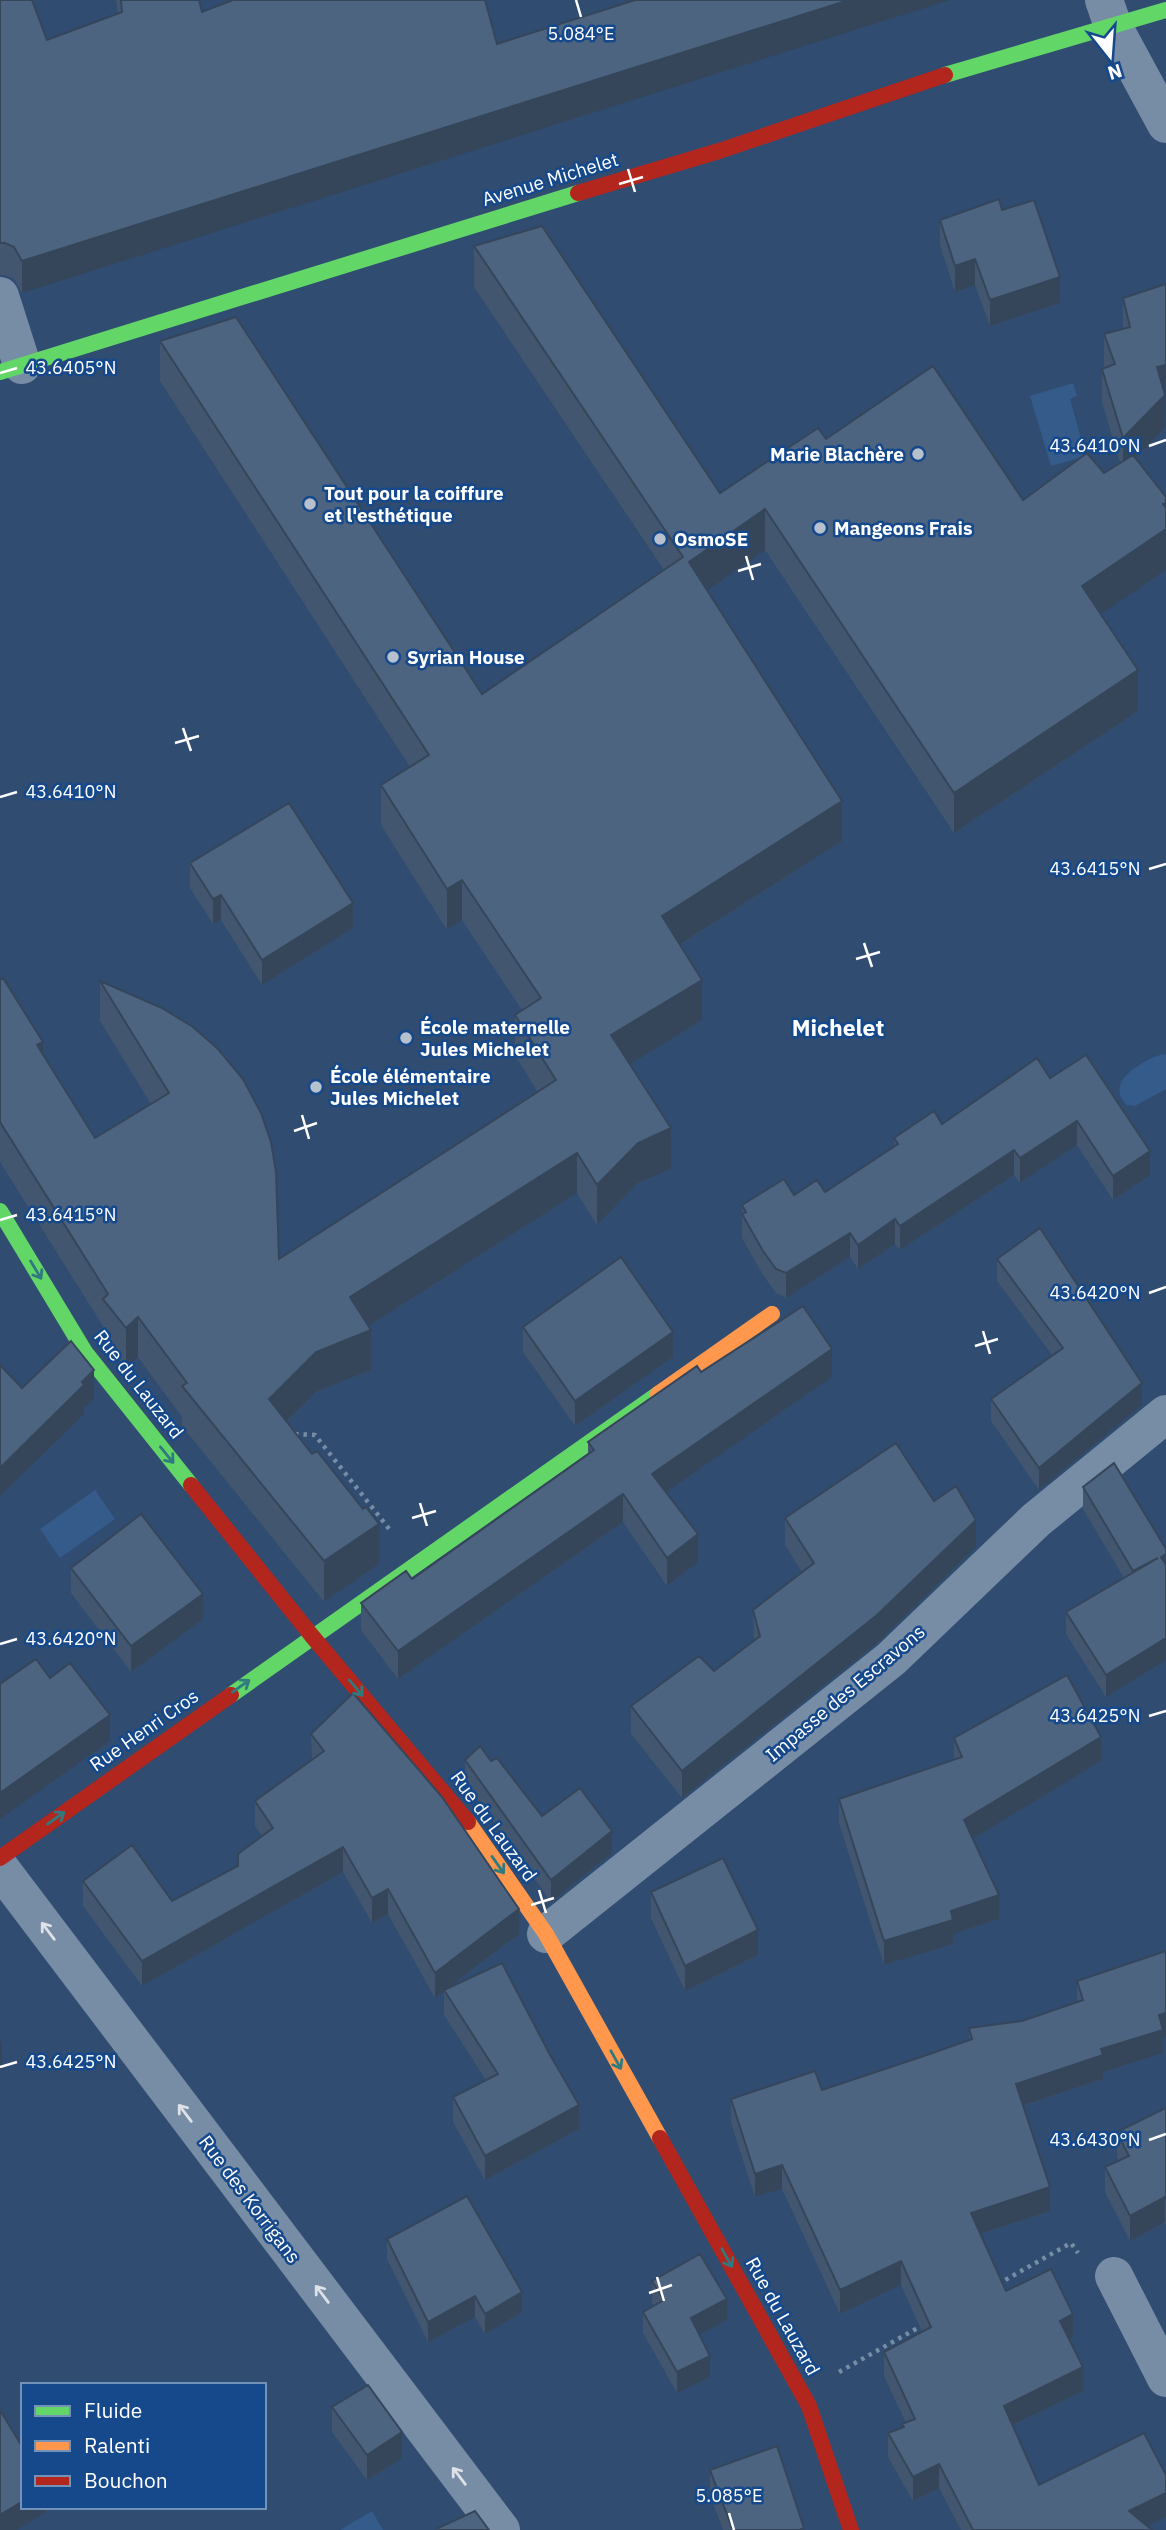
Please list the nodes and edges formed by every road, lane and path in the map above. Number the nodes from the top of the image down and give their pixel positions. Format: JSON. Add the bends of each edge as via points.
{"nodes":[{"id":1,"x":1166,"y":10,"type":"edge"},
{"id":2,"x":1109,"y":13,"type":"edge"},
{"id":3,"x":1166,"y":124,"type":"edge"},
{"id":4,"x":0,"y":296,"type":"edge"},
{"id":5,"x":11,"y":369,"type":"edge"},
{"id":6,"x":0,"y":1211,"type":"edge"},
{"id":7,"x":772,"y":1314,"type":"dead end"},
{"id":8,"x":1166,"y":1414,"type":"edge"},
{"id":9,"x":287,"y":1424,"type":"edge"},
{"id":10,"x":416,"y":1563,"type":"junction"},
{"id":11,"x":312,"y":1636,"type":"junction"},
{"id":12,"x":0,"y":1858,"type":"edge"},
{"id":13,"x":0,"y":1868,"type":"edge"},
{"id":14,"x":546,"y":1934,"type":"junction"},
{"id":15,"x":1114,"y":2276,"type":"joint"},
{"id":16,"x":986,"y":2290,"type":"edge"},
{"id":17,"x":926,"y":2324,"type":"edge"},
{"id":18,"x":1166,"y":2378,"type":"edge"},
{"id":19,"x":802,"y":2393,"type":"junction"},
{"id":20,"x":501,"y":2530,"type":"edge"},
{"id":21,"x":851,"y":2530,"type":"edge"}],
"edges":[{"from":1,"to":2,"type":"street","name":"Avenue Michelet"},
{"from":2,"to":3,"type":"street"},
{"from":2,"to":5,"type":"street","name":"Avenue Michelet","via":[[943,76],[719,151]]},
{"from":4,"to":5,"type":"street"},
{"from":6,"to":11,"type":"street","name":"Rue du Lauzard","one_way":true,"via":[[85,1352]]},
{"from":7,"to":10,"type":"street","name":"Rue Henri Cros"},
{"from":8,"to":14,"type":"street","name":"Impasse des Escravons","via":[[1037,1520],[891,1659]]},
{"from":9,"to":10,"type":"path","via":[[296,1435],[315,1435]]},
{"from":10,"to":11,"type":"street","name":"Rue Henri Cros"},
{"from":12,"to":11,"type":"street","name":"Rue Henri Cros","one_way":true},
{"from":11,"to":14,"type":"street","name":"Rue du Lauzard","one_way":true,"via":[[459,1809]]},
{"from":20,"to":13,"type":"street","name":"Rue des Korrigans","one_way":true},
{"from":14,"to":19,"type":"street","name":"Rue du Lauzard","one_way":true},
{"from":15,"to":16,"type":"path","via":[[1096,2280],[1071,2243]]},
{"from":15,"to":18,"type":"street"},
{"from":17,"to":19,"type":"path"},
{"from":19,"to":21,"type":"street","name":"Rue du Lauzard"}]}
